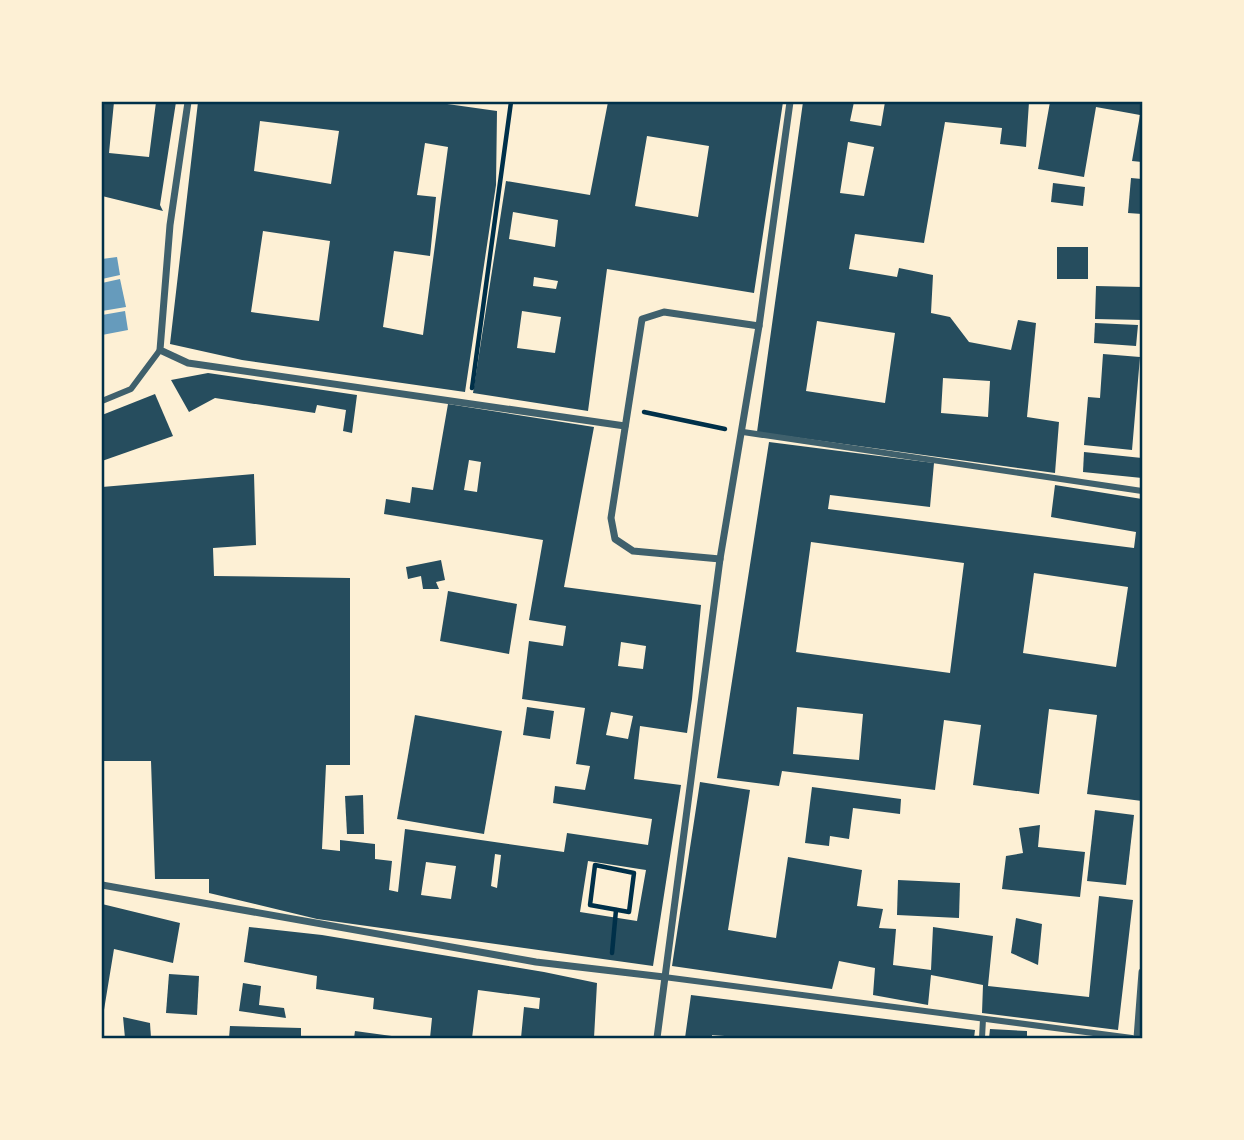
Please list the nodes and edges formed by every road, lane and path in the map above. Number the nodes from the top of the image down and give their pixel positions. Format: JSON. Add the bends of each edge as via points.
{"nodes":[{"id":1,"x":188,"y":102,"type":"edge"},
{"id":2,"x":511,"y":102,"type":"edge"},
{"id":3,"x":790,"y":102,"type":"edge"},
{"id":4,"x":759,"y":326,"type":"junction"},
{"id":5,"x":160,"y":350,"type":"junction"},
{"id":6,"x":102,"y":401,"type":"edge"},
{"id":7,"x":470,"y":403,"type":"junction"},
{"id":8,"x":643,"y":412,"type":"dead end"},
{"id":9,"x":625,"y":426,"type":"junction"},
{"id":10,"x":743,"y":432,"type":"junction"},
{"id":11,"x":1143,"y":491,"type":"edge"},
{"id":12,"x":720,"y":559,"type":"junction"},
{"id":13,"x":102,"y":885,"type":"edge"},
{"id":14,"x":616,"y":910,"type":"junction"},
{"id":15,"x":610,"y":972,"type":"junction"},
{"id":16,"x":1143,"y":972,"type":"edge"},
{"id":17,"x":664,"y":977,"type":"junction"},
{"id":18,"x":983,"y":1019,"type":"junction"},
{"id":19,"x":657,"y":1038,"type":"edge"},
{"id":20,"x":982,"y":1038,"type":"edge"},
{"id":21,"x":1135,"y":1038,"type":"edge"}],
"edges":[{"from":1,"to":5,"type":"street","via":[[170,225]]},
{"from":2,"to":7,"type":"path"},
{"from":3,"to":4,"type":"street"},
{"from":4,"to":9,"type":"street","via":[[664,312],[642,319]]},
{"from":4,"to":10,"type":"street"},
{"from":5,"to":6,"type":"street","via":[[131,389]]},
{"from":5,"to":7,"type":"street","via":[[188,363]]},
{"from":7,"to":9,"type":"street"},
{"from":8,"to":10,"type":"path"},
{"from":9,"to":12,"type":"street","via":[[611,518],[615,539],[633,551]]},
{"from":10,"to":11,"type":"street"},
{"from":10,"to":12,"type":"street"},
{"from":12,"to":17,"type":"street"},
{"from":13,"to":15,"type":"street"},
{"from":14,"to":14,"type":"path","via":[[629,912],[634,873],[595,865],[590,905]]},
{"from":14,"to":15,"type":"path"},
{"from":15,"to":17,"type":"street"},
{"from":16,"to":21,"type":"street"},
{"from":17,"to":18,"type":"street"},
{"from":17,"to":19,"type":"street"},
{"from":18,"to":20,"type":"street"},
{"from":18,"to":21,"type":"street"}]}
